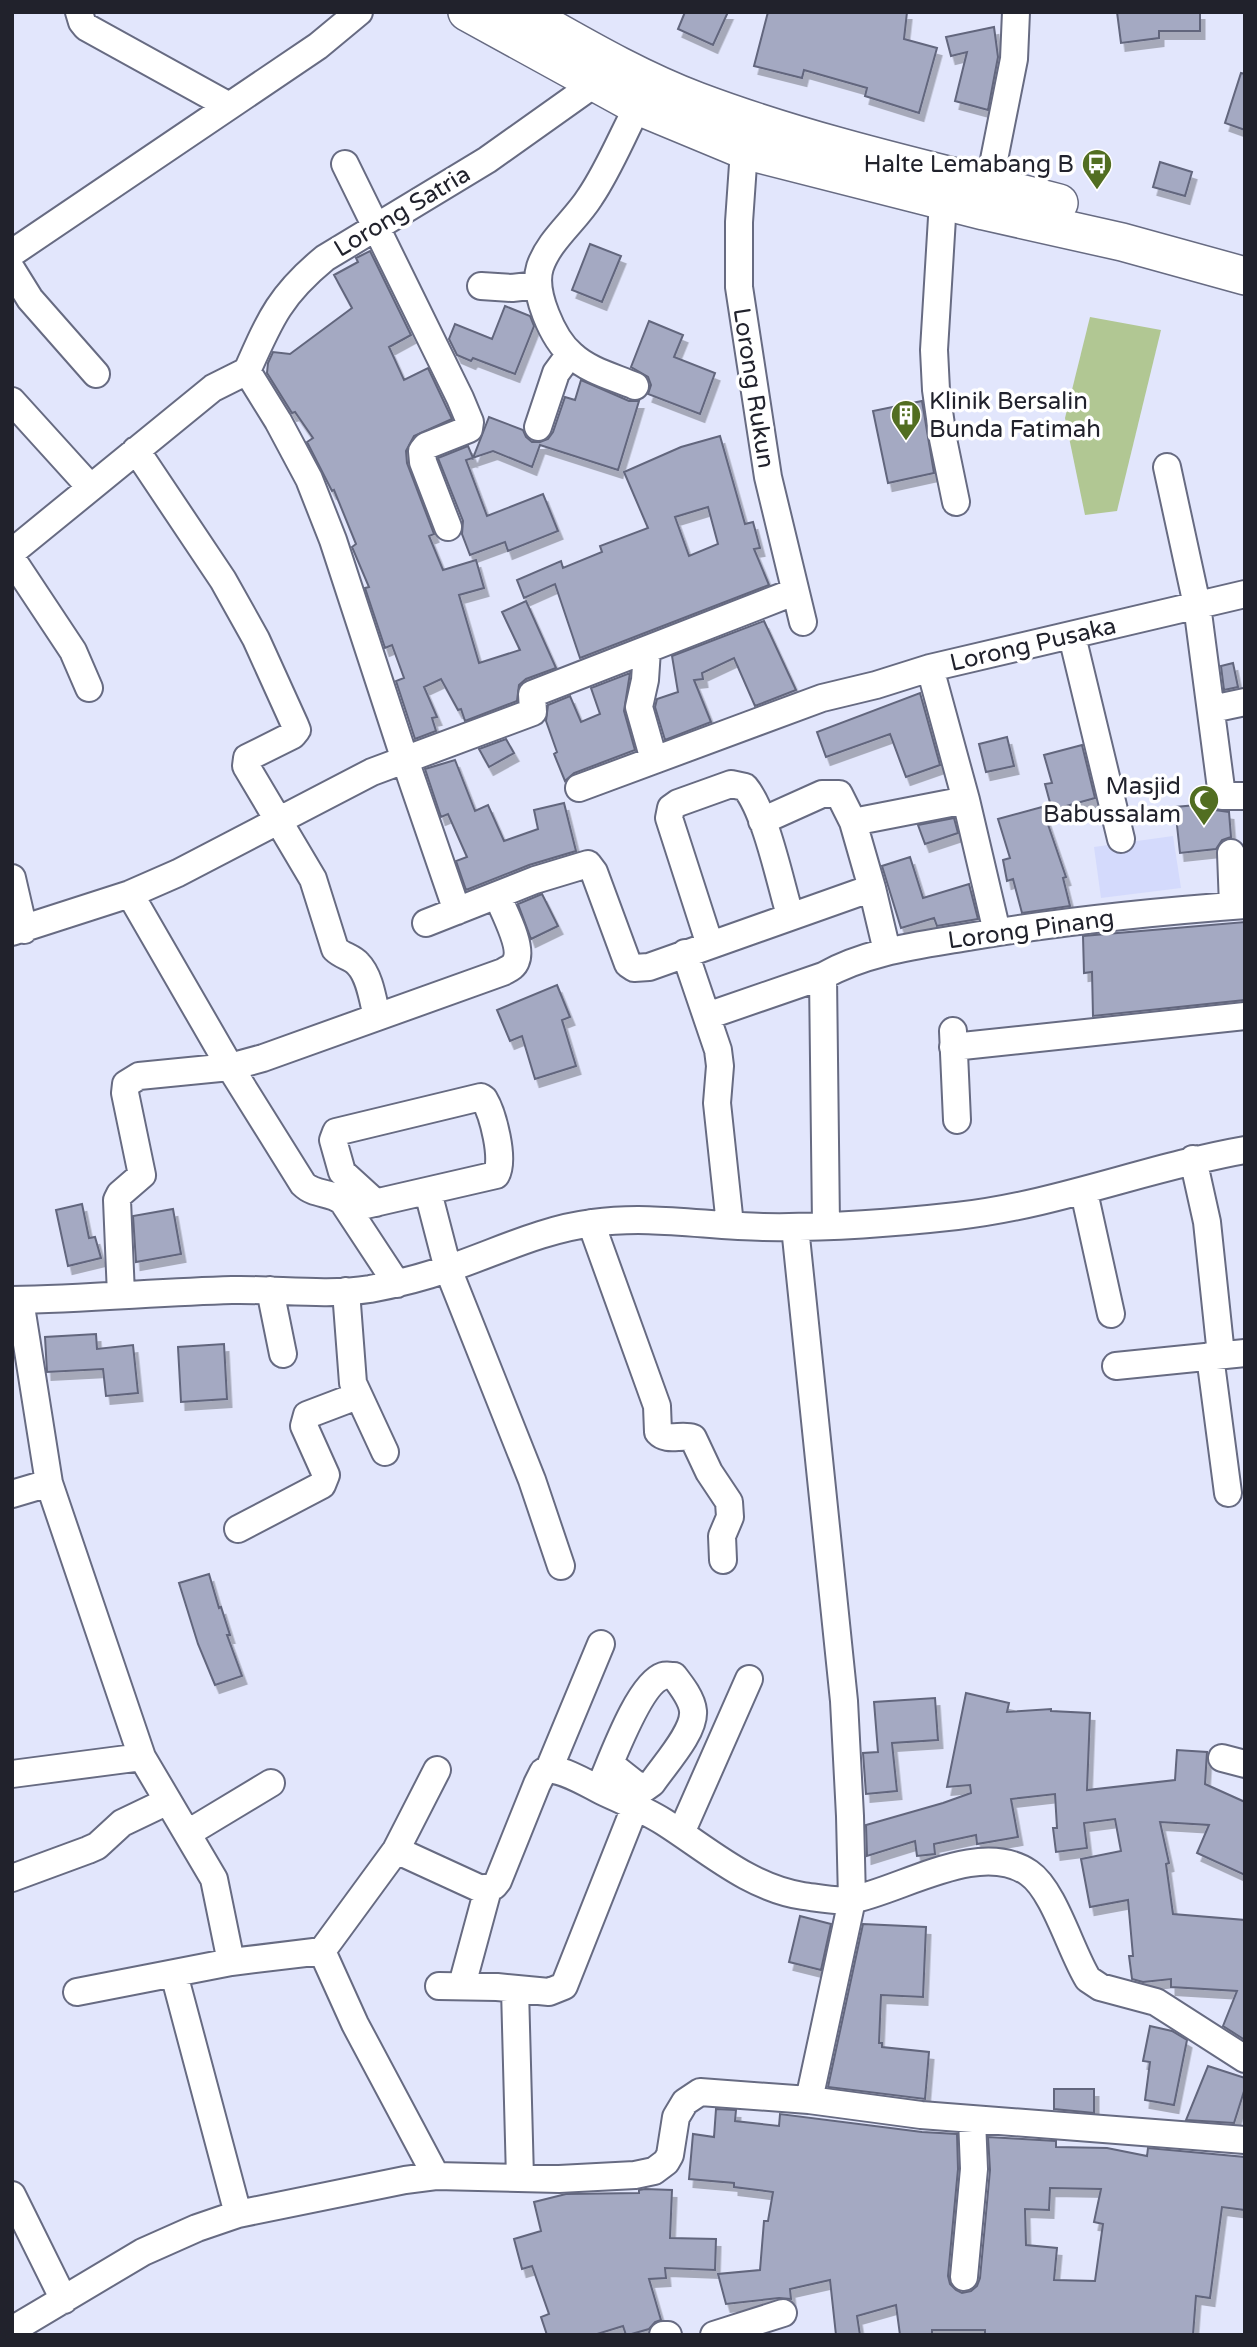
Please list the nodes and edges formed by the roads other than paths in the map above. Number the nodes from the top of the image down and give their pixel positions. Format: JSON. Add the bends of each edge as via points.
{"nodes":[{"id":1,"x":79,"y":12,"type":"edge"},
{"id":2,"x":359,"y":12,"type":"edge"},
{"id":3,"x":467,"y":12,"type":"edge"},
{"id":4,"x":522,"y":12,"type":"edge"},
{"id":5,"x":1016,"y":12,"type":"edge"},
{"id":6,"x":594,"y":84,"type":"junction"},
{"id":7,"x":229,"y":106,"type":"junction"},
{"id":8,"x":638,"y":106,"type":"junction"},
{"id":9,"x":744,"y":150,"type":"junction"},
{"id":10,"x":345,"y":164,"type":"dead end"},
{"id":11,"x":986,"y":198,"type":"junction"},
{"id":12,"x":943,"y":201,"type":"junction"},
{"id":13,"x":377,"y":228,"type":"junction"},
{"id":14,"x":1245,"y":250,"type":"edge"},
{"id":15,"x":12,"y":253,"type":"edge"},
{"id":16,"x":12,"y":270,"type":"edge"},
{"id":17,"x":1245,"y":276,"type":"edge"},
{"id":18,"x":538,"y":285,"type":"junction"},
{"id":19,"x":481,"y":286,"type":"dead end"},
{"id":20,"x":570,"y":354,"type":"junction"},
{"id":21,"x":247,"y":371,"type":"junction"},
{"id":22,"x":96,"y":374,"type":"dead end"},
{"id":23,"x":635,"y":386,"type":"dead end"},
{"id":24,"x":12,"y":401,"type":"edge"},
{"id":25,"x":538,"y":427,"type":"dead end"},
{"id":26,"x":136,"y":450,"type":"junction"},
{"id":27,"x":1167,"y":467,"type":"dead end"},
{"id":28,"x":90,"y":487,"type":"junction"},
{"id":29,"x":956,"y":502,"type":"dead end"},
{"id":30,"x":447,"y":527,"type":"dead end"},
{"id":31,"x":12,"y":552,"type":"edge"},
{"id":32,"x":12,"y":559,"type":"edge"},
{"id":33,"x":794,"y":592,"type":"junction"},
{"id":34,"x":1245,"y":594,"type":"edge"},
{"id":35,"x":1197,"y":605,"type":"junction"},
{"id":36,"x":803,"y":622,"type":"dead end"},
{"id":37,"x":1072,"y":636,"type":"junction"},
{"id":38,"x":647,"y":650,"type":"junction"},
{"id":39,"x":930,"y":668,"type":"junction"},
{"id":40,"x":89,"y":688,"type":"dead end"},
{"id":41,"x":1245,"y":702,"type":"edge"},
{"id":42,"x":1212,"y":709,"type":"junction"},
{"id":43,"x":405,"y":760,"type":"junction"},
{"id":44,"x":654,"y":760,"type":"junction"},
{"id":45,"x":579,"y":788,"type":"dead end"},
{"id":46,"x":1245,"y":796,"type":"edge"},
{"id":47,"x":965,"y":800,"type":"junction"},
{"id":48,"x":281,"y":821,"type":"junction"},
{"id":49,"x":762,"y":821,"type":"junction"},
{"id":50,"x":853,"y":822,"type":"junction"},
{"id":51,"x":1121,"y":839,"type":"dead end"},
{"id":52,"x":1231,"y":853,"type":"dead end"},
{"id":53,"x":12,"y":878,"type":"edge"},
{"id":54,"x":872,"y":888,"type":"junction"},
{"id":55,"x":130,"y":894,"type":"junction"},
{"id":56,"x":496,"y":895,"type":"junction"},
{"id":57,"x":1239,"y":906,"type":"edge"},
{"id":58,"x":457,"y":911,"type":"junction"},
{"id":59,"x":790,"y":915,"type":"junction"},
{"id":60,"x":426,"y":923,"type":"dead end"},
{"id":61,"x":18,"y":931,"type":"edge"},
{"id":62,"x":997,"y":932,"type":"junction"},
{"id":63,"x":710,"y":945,"type":"junction"},
{"id":64,"x":887,"y":951,"type":"junction"},
{"id":65,"x":684,"y":953,"type":"junction"},
{"id":66,"x":823,"y":976,"type":"junction"},
{"id":67,"x":707,"y":1016,"type":"junction"},
{"id":68,"x":1245,"y":1016,"type":"edge"},
{"id":69,"x":377,"y":1017,"type":"junction"},
{"id":70,"x":230,"y":1068,"type":"junction"},
{"id":71,"x":957,"y":1120,"type":"dead end"},
{"id":72,"x":1245,"y":1150,"type":"edge"},
{"id":73,"x":1193,"y":1159,"type":"junction"},
{"id":74,"x":428,"y":1192,"type":"junction"},
{"id":75,"x":1084,"y":1192,"type":"junction"},
{"id":76,"x":591,"y":1223,"type":"junction"},
{"id":77,"x":826,"y":1224,"type":"junction"},
{"id":78,"x":730,"y":1225,"type":"junction"},
{"id":79,"x":795,"y":1227,"type":"junction"},
{"id":80,"x":448,"y":1269,"type":"junction"},
{"id":81,"x":397,"y":1284,"type":"junction"},
{"id":82,"x":270,"y":1290,"type":"junction"},
{"id":83,"x":346,"y":1291,"type":"junction"},
{"id":84,"x":121,"y":1295,"type":"junction"},
{"id":85,"x":16,"y":1300,"type":"edge"},
{"id":86,"x":1111,"y":1314,"type":"dead end"},
{"id":87,"x":282,"y":1354,"type":"dead end"},
{"id":88,"x":1225,"y":1355,"type":"edge"},
{"id":89,"x":1116,"y":1367,"type":"dead end"},
{"id":90,"x":357,"y":1396,"type":"junction"},
{"id":91,"x":385,"y":1452,"type":"dead end"},
{"id":92,"x":49,"y":1483,"type":"junction"},
{"id":93,"x":1228,"y":1493,"type":"dead end"},
{"id":94,"x":12,"y":1494,"type":"edge"},
{"id":95,"x":238,"y":1530,"type":"dead end"},
{"id":96,"x":723,"y":1560,"type":"dead end"},
{"id":97,"x":561,"y":1566,"type":"dead end"},
{"id":98,"x":601,"y":1644,"type":"dead end"},
{"id":99,"x":749,"y":1679,"type":"dead end"},
{"id":100,"x":142,"y":1757,"type":"junction"},
{"id":101,"x":610,"y":1764,"type":"dead end"},
{"id":102,"x":548,"y":1769,"type":"junction"},
{"id":103,"x":437,"y":1770,"type":"dead end"},
{"id":104,"x":12,"y":1774,"type":"edge"},
{"id":105,"x":271,"y":1783,"type":"dead end"},
{"id":106,"x":599,"y":1790,"type":"junction"},
{"id":107,"x":168,"y":1801,"type":"junction"},
{"id":108,"x":635,"y":1807,"type":"junction"},
{"id":109,"x":188,"y":1833,"type":"junction"},
{"id":110,"x":681,"y":1833,"type":"junction"},
{"id":111,"x":396,"y":1850,"type":"junction"},
{"id":112,"x":12,"y":1878,"type":"edge"},
{"id":113,"x":488,"y":1889,"type":"junction"},
{"id":114,"x":852,"y":1900,"type":"junction"},
{"id":115,"x":322,"y":1951,"type":"junction"},
{"id":116,"x":231,"y":1962,"type":"junction"},
{"id":117,"x":174,"y":1973,"type":"junction"},
{"id":118,"x":515,"y":1989,"type":"junction"},
{"id":119,"x":76,"y":1992,"type":"dead end"},
{"id":120,"x":1245,"y":2059,"type":"edge"},
{"id":121,"x":809,"y":2100,"type":"junction"},
{"id":122,"x":972,"y":2119,"type":"junction"},
{"id":123,"x":1245,"y":2140,"type":"edge"},
{"id":124,"x":436,"y":2176,"type":"junction"},
{"id":125,"x":520,"y":2178,"type":"junction"},
{"id":126,"x":12,"y":2195,"type":"edge"},
{"id":127,"x":237,"y":2214,"type":"junction"},
{"id":128,"x":964,"y":2277,"type":"dead end"},
{"id":129,"x":64,"y":2300,"type":"junction"},
{"id":130,"x":783,"y":2313,"type":"dead end"},
{"id":131,"x":12,"y":2330,"type":"edge"},
{"id":132,"x":714,"y":2335,"type":"edge"}],
"edges":[{"from":1,"to":7,"type":"street","via":[[86,26]]},
{"from":2,"to":7,"type":"street"},
{"from":3,"to":6,"type":"highway"},
{"from":4,"to":11,"type":"highway","via":[[611,62],[695,100]]},
{"from":5,"to":11,"type":"street","via":[[1014,59]]},
{"from":6,"to":8,"type":"highway"},
{"from":6,"to":13,"type":"street","name":"Lorong Satria","via":[[487,160]]},
{"from":7,"to":15,"type":"street"},
{"from":8,"to":9,"type":"highway"},
{"from":8,"to":18,"type":"street","via":[[592,195],[552,245],[540,267]]},
{"from":9,"to":12,"type":"highway"},
{"from":9,"to":33,"type":"street","name":"Lorong Rukun","via":[[738,288],[768,477]]},
{"from":10,"to":13,"type":"street"},
{"from":11,"to":12,"type":"highway"},
{"from":11,"to":14,"type":"highway"},
{"from":11,"to":17,"type":"highway"},
{"from":12,"to":29,"type":"street","via":[[934,350]]},
{"from":13,"to":21,"type":"street","name":"Lorong Satria","via":[[325,258],[287,293]]},
{"from":13,"to":30,"type":"street","via":[[470,422],[469,429],[422,451]]},
{"from":16,"to":22,"type":"street","via":[[30,299]]},
{"from":18,"to":19,"type":"street"},
{"from":18,"to":20,"type":"street","via":[[553,329]]},
{"from":20,"to":23,"type":"street"},
{"from":20,"to":25,"type":"street","via":[[556,373]]},
{"from":21,"to":26,"type":"street","via":[[213,388]]},
{"from":21,"to":43,"type":"street","via":[[309,479]]},
{"from":24,"to":28,"type":"street"},
{"from":26,"to":28,"type":"street"},
{"from":26,"to":48,"type":"street","via":[[223,580],[295,724],[293,735],[246,762]]},
{"from":27,"to":35,"type":"street"},
{"from":28,"to":31,"type":"street"},
{"from":32,"to":40,"type":"street","via":[[73,651]]},
{"from":33,"to":36,"type":"street","name":"Lorong Rukun"},
{"from":33,"to":38,"type":"street"},
{"from":34,"to":35,"type":"street","name":"Lorong Pusaka"},
{"from":35,"to":37,"type":"street","name":"Lorong Pusaka"},
{"from":35,"to":42,"type":"street"},
{"from":37,"to":39,"type":"street","name":"Lorong Pusaka"},
{"from":37,"to":51,"type":"street"},
{"from":38,"to":43,"type":"street","via":[[532,694],[533,712]]},
{"from":38,"to":44,"type":"street","via":[[639,707]]},
{"from":39,"to":44,"type":"street","name":"Lorong Pusaka","via":[[822,698]]},
{"from":39,"to":47,"type":"street"},
{"from":41,"to":42,"type":"street"},
{"from":42,"to":46,"type":"street","via":[[1222,796]]},
{"from":43,"to":48,"type":"street","via":[[343,785]]},
{"from":43,"to":58,"type":"street"},
{"from":44,"to":45,"type":"street"},
{"from":47,"to":50,"type":"street"},
{"from":47,"to":62,"type":"street"},
{"from":48,"to":55,"type":"street"},
{"from":48,"to":69,"type":"street","via":[[313,879],[335,949],[362,969]]},
{"from":49,"to":50,"type":"street","via":[[831,792],[839,794]]},
{"from":49,"to":59,"type":"street"},
{"from":49,"to":63,"type":"street","via":[[751,793],[740,784],[671,808],[669,818]]},
{"from":50,"to":54,"type":"street"},
{"from":52,"to":57,"type":"street"},
{"from":53,"to":61,"type":"street"},
{"from":54,"to":59,"type":"street"},
{"from":54,"to":64,"type":"street"},
{"from":55,"to":61,"type":"street"},
{"from":55,"to":70,"type":"street"},
{"from":56,"to":58,"type":"street"},
{"from":56,"to":65,"type":"street","via":[[588,864],[628,964],[639,969]]},
{"from":56,"to":69,"type":"street","via":[[519,948],[513,966]]},
{"from":57,"to":62,"type":"street","name":"Lorong Pinang"},
{"from":58,"to":60,"type":"street"},
{"from":59,"to":63,"type":"street"},
{"from":62,"to":64,"type":"street","name":"Lorong Pinang"},
{"from":63,"to":65,"type":"street"},
{"from":64,"to":66,"type":"street","name":"Lorong Pinang"},
{"from":65,"to":67,"type":"street"},
{"from":66,"to":67,"type":"street","name":"Lorong Pinang"},
{"from":66,"to":77,"type":"street"},
{"from":67,"to":78,"type":"street","via":[[720,1066],[717,1103]]},
{"from":68,"to":71,"type":"street","via":[[953,1039]]},
{"from":69,"to":70,"type":"street"},
{"from":70,"to":81,"type":"street","via":[[303,1184],[342,1202]]},
{"from":70,"to":84,"type":"street","via":[[139,1076],[126,1084],[142,1175],[117,1200]]},
{"from":72,"to":73,"type":"street"},
{"from":73,"to":75,"type":"street"},
{"from":73,"to":88,"type":"street","via":[[1207,1223]]},
{"from":74,"to":74,"type":"street","via":[[367,1205],[342,1172],[333,1140],[336,1132],[481,1097],[495,1131],[499,1171],[488,1178]]},
{"from":74,"to":80,"type":"street"},
{"from":75,"to":77,"type":"street","via":[[958,1216]]},
{"from":75,"to":86,"type":"street"},
{"from":76,"to":78,"type":"street","via":[[654,1219]]},
{"from":76,"to":80,"type":"street","via":[[526,1239]]},
{"from":76,"to":96,"type":"street","via":[[657,1406],[658,1432],[669,1438],[693,1438],[729,1502]]},
{"from":77,"to":79,"type":"street"},
{"from":78,"to":79,"type":"street"},
{"from":79,"to":114,"type":"street","via":[[843,1696]]},
{"from":80,"to":81,"type":"street"},
{"from":80,"to":97,"type":"street"},
{"from":81,"to":83,"type":"street"},
{"from":82,"to":83,"type":"street"},
{"from":82,"to":84,"type":"street"},
{"from":82,"to":87,"type":"street"},
{"from":83,"to":90,"type":"street"},
{"from":84,"to":85,"type":"street"},
{"from":85,"to":92,"type":"street"},
{"from":88,"to":89,"type":"street"},
{"from":88,"to":93,"type":"street"},
{"from":90,"to":91,"type":"street"},
{"from":90,"to":95,"type":"street","via":[[305,1419],[326,1475],[322,1485]]},
{"from":92,"to":94,"type":"street"},
{"from":92,"to":100,"type":"street"},
{"from":98,"to":102,"type":"street"},
{"from":99,"to":110,"type":"street"},
{"from":100,"to":104,"type":"street"},
{"from":100,"to":107,"type":"street"},
{"from":101,"to":106,"type":"street"},
{"from":102,"to":106,"type":"street"},
{"from":102,"to":113,"type":"street","via":[[537,1784],[498,1881]]},
{"from":103,"to":111,"type":"street"},
{"from":105,"to":109,"type":"street"},
{"from":106,"to":108,"type":"street"},
{"from":107,"to":109,"type":"street"},
{"from":107,"to":112,"type":"street","via":[[122,1822],[97,1846]]},
{"from":108,"to":110,"type":"street"},
{"from":108,"to":118,"type":"street","via":[[564,1986],[549,1992]]},
{"from":109,"to":116,"type":"street","via":[[214,1879]]},
{"from":110,"to":114,"type":"street","via":[[764,1885],[792,1895]]},
{"from":111,"to":113,"type":"street"},
{"from":111,"to":115,"type":"street"},
{"from":113,"to":118,"type":"street","via":[[450,1986]]},
{"from":114,"to":120,"type":"street","via":[[975,1862],[1012,1865],[1030,1873],[1042,1889],[1088,1979],[1100,1987],[1156,2002]]},
{"from":114,"to":121,"type":"street"},
{"from":115,"to":116,"type":"street"},
{"from":115,"to":124,"type":"street","via":[[355,2024]]},
{"from":116,"to":117,"type":"street"},
{"from":117,"to":119,"type":"street"},
{"from":117,"to":127,"type":"street"},
{"from":118,"to":125,"type":"street"},
{"from":121,"to":122,"type":"street"},
{"from":121,"to":125,"type":"street","via":[[700,2092],[685,2102],[676,2117],[670,2155],[654,2171]]},
{"from":122,"to":123,"type":"street"},
{"from":122,"to":128,"type":"street","via":[[974,2169]]},
{"from":124,"to":125,"type":"street"},
{"from":124,"to":127,"type":"street"},
{"from":126,"to":129,"type":"street"},
{"from":127,"to":129,"type":"street","via":[[143,2252]]},
{"from":129,"to":131,"type":"street"},
{"from":130,"to":132,"type":"street"}]}
